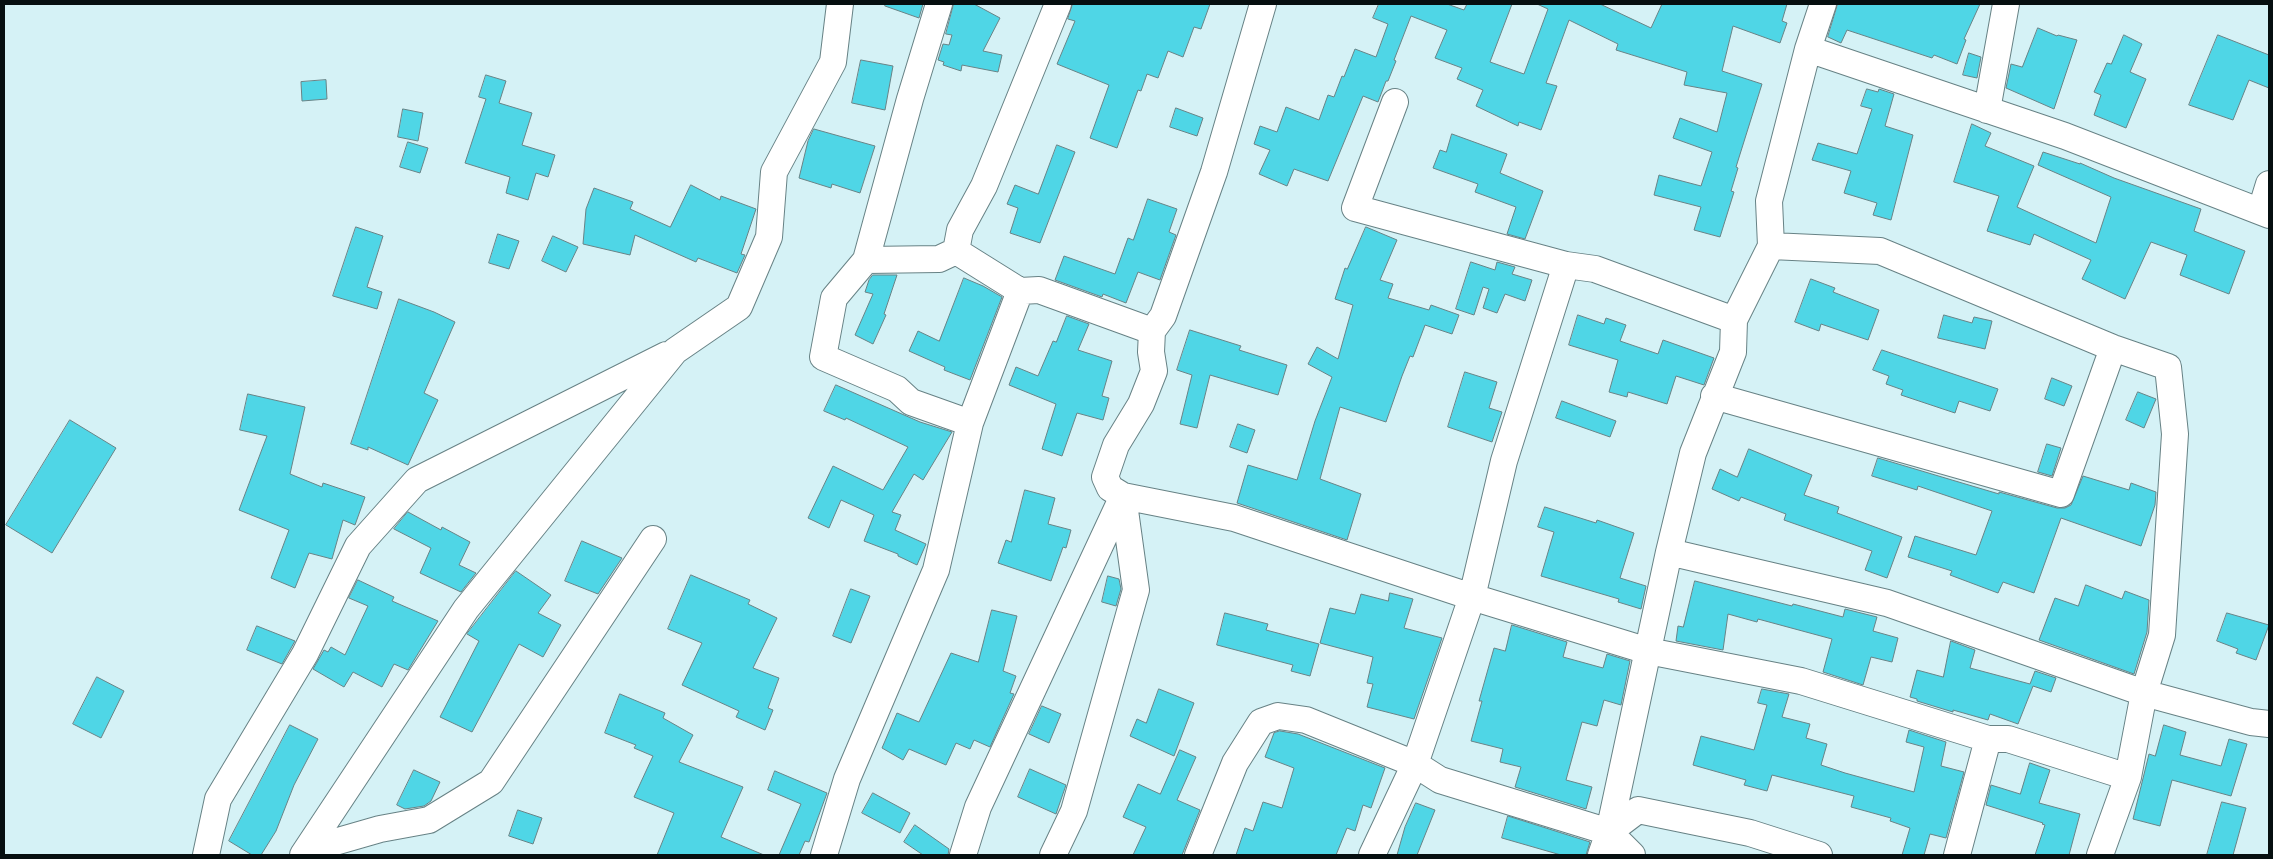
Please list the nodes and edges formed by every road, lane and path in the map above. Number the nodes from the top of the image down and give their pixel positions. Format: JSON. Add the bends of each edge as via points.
{"nodes":[{"id":1,"x":840,"y":4,"type":"edge"},
{"id":2,"x":940,"y":4,"type":"edge"},
{"id":3,"x":1058,"y":4,"type":"edge"},
{"id":4,"x":1263,"y":4,"type":"edge"},
{"id":5,"x":1823,"y":4,"type":"edge"},
{"id":6,"x":2006,"y":4,"type":"edge"},
{"id":7,"x":1808,"y":49,"type":"junction"},
{"id":8,"x":1395,"y":102,"type":"dead end"},
{"id":9,"x":1987,"y":110,"type":"junction"},
{"id":10,"x":2269,"y":184,"type":"edge"},
{"id":11,"x":2265,"y":213,"type":"edge"},
{"id":12,"x":1771,"y":246,"type":"junction"},
{"id":13,"x":956,"y":251,"type":"junction"},
{"id":14,"x":866,"y":260,"type":"junction"},
{"id":15,"x":1566,"y":265,"type":"junction"},
{"id":16,"x":1020,"y":291,"type":"junction"},
{"id":17,"x":1734,"y":320,"type":"junction"},
{"id":18,"x":1152,"y":331,"type":"junction"},
{"id":19,"x":2113,"y":348,"type":"junction"},
{"id":20,"x":675,"y":351,"type":"junction"},
{"id":21,"x":1714,"y":396,"type":"junction"},
{"id":22,"x":970,"y":423,"type":"junction"},
{"id":23,"x":1123,"y":496,"type":"junction"},
{"id":24,"x":653,"y":539,"type":"dead end"},
{"id":25,"x":1669,"y":552,"type":"junction"},
{"id":26,"x":1472,"y":597,"type":"junction"},
{"id":27,"x":1648,"y":651,"type":"junction"},
{"id":28,"x":2144,"y":692,"type":"junction"},
{"id":29,"x":2269,"y":724,"type":"edge"},
{"id":30,"x":1988,"y":739,"type":"junction"},
{"id":31,"x":1415,"y":764,"type":"junction"},
{"id":32,"x":2128,"y":776,"type":"junction"},
{"id":33,"x":1605,"y":844,"type":"edge"},
{"id":34,"x":305,"y":853,"type":"edge"},
{"id":35,"x":206,"y":855,"type":"edge"},
{"id":36,"x":824,"y":855,"type":"edge"},
{"id":37,"x":962,"y":855,"type":"edge"},
{"id":38,"x":1053,"y":855,"type":"edge"},
{"id":39,"x":1198,"y":855,"type":"edge"},
{"id":40,"x":1372,"y":855,"type":"edge"},
{"id":41,"x":1632,"y":855,"type":"edge"},
{"id":42,"x":1819,"y":855,"type":"edge"},
{"id":43,"x":1957,"y":855,"type":"edge"},
{"id":44,"x":2100,"y":855,"type":"edge"}],
"edges":[{"from":1,"to":20,"type":"street","via":[[833,62],[774,172],[769,236],[739,307]]},
{"from":2,"to":14,"type":"street"},
{"from":3,"to":13,"type":"street","via":[[984,186],[960,230]]},
{"from":4,"to":18,"type":"street","via":[[1214,172],[1163,316]]},
{"from":5,"to":7,"type":"street"},
{"from":6,"to":9,"type":"street"},
{"from":7,"to":9,"type":"street"},
{"from":7,"to":12,"type":"street","via":[[1769,201]]},
{"from":8,"to":15,"type":"street","via":[[1355,208]]},
{"from":9,"to":11,"type":"street","via":[[2065,136]]},
{"from":10,"to":11,"type":"street"},
{"from":12,"to":17,"type":"street"},
{"from":12,"to":19,"type":"street","via":[[1880,251]]},
{"from":13,"to":14,"type":"street","via":[[939,260]]},
{"from":13,"to":16,"type":"street"},
{"from":14,"to":22,"type":"street","via":[[834,298],[823,357],[897,389],[911,402]]},
{"from":15,"to":17,"type":"street","via":[[1595,270]]},
{"from":15,"to":26,"type":"street","via":[[1504,461]]},
{"from":16,"to":18,"type":"street","via":[[1039,290]]},
{"from":16,"to":22,"type":"street"},
{"from":17,"to":21,"type":"street","via":[[1733,352]]},
{"from":18,"to":23,"type":"street","via":[[1154,371],[1140,404],[1116,445],[1104,477],[1110,488]]},
{"from":19,"to":21,"type":"street","via":[[2061,494]]},
{"from":19,"to":28,"type":"street","via":[[2168,367],[2175,434],[2162,635]]},
{"from":20,"to":34,"type":"street","via":[[466,608]]},
{"from":20,"to":35,"type":"street","via":[[417,480],[358,546],[306,654],[218,799]]},
{"from":21,"to":25,"type":"street","via":[[1693,453]]},
{"from":22,"to":36,"type":"street","via":[[936,570],[847,779]]},
{"from":23,"to":26,"type":"street","via":[[1234,518]]},
{"from":23,"to":37,"type":"street","via":[[978,807]]},
{"from":23,"to":38,"type":"street","via":[[1136,590],[1074,811]]},
{"from":24,"to":34,"type":"street","via":[[491,782],[429,820],[380,829]]},
{"from":25,"to":27,"type":"street"},
{"from":25,"to":28,"type":"street","via":[[1887,603]]},
{"from":26,"to":27,"type":"street"},
{"from":26,"to":31,"type":"street"},
{"from":27,"to":30,"type":"street","via":[[1801,681]]},
{"from":27,"to":33,"type":"street"},
{"from":28,"to":29,"type":"street","via":[[2251,722]]},
{"from":28,"to":32,"type":"street"},
{"from":30,"to":32,"type":"street","via":[[2008,739]]},
{"from":30,"to":43,"type":"street"},
{"from":31,"to":33,"type":"street","via":[[1440,780]]},
{"from":31,"to":39,"type":"street","via":[[1306,720],[1278,716],[1262,722],[1236,763]]},
{"from":31,"to":40,"type":"street"},
{"from":32,"to":44,"type":"street"},
{"from":33,"to":41,"type":"street"},
{"from":33,"to":42,"type":"street","via":[[1638,810],[1750,833]]}]}
